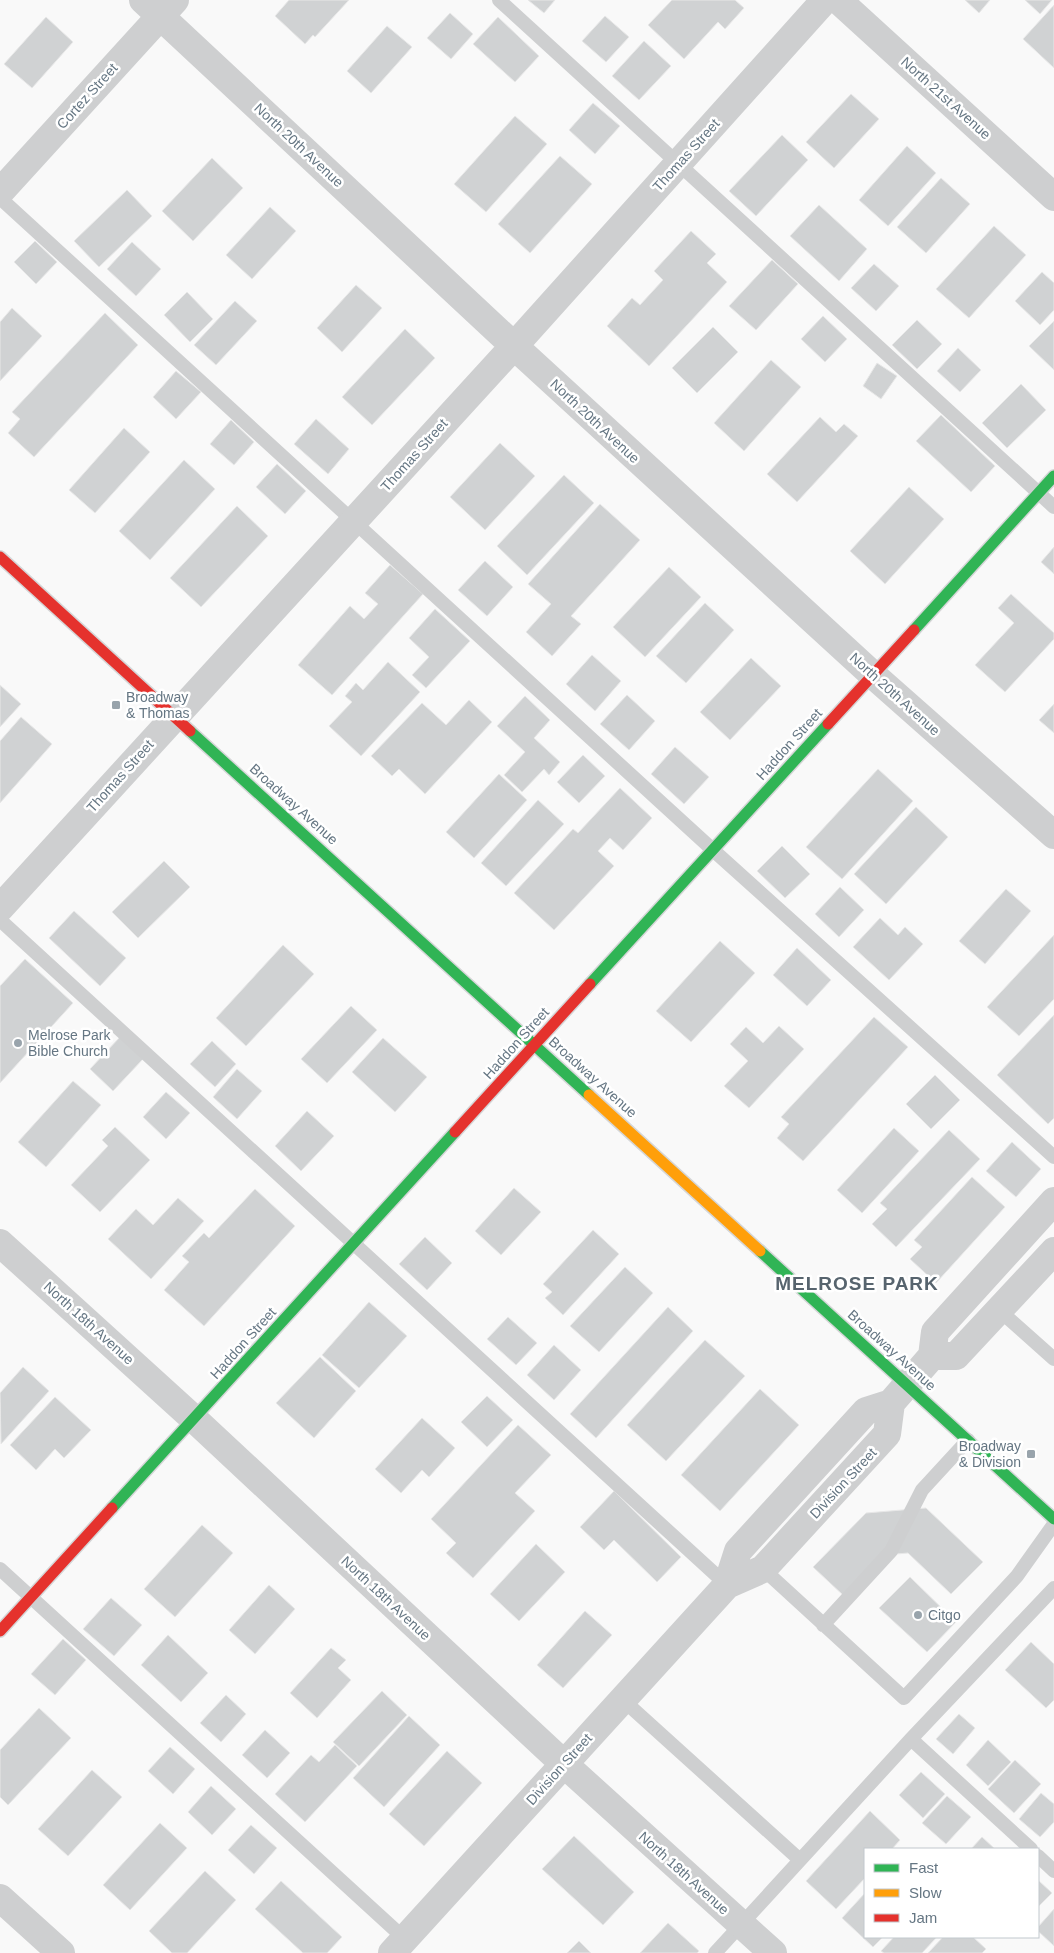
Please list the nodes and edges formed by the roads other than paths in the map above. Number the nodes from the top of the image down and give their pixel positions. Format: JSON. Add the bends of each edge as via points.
{"nodes":[{"id":1,"x":499,"y":0,"type":"edge"},
{"id":2,"x":825,"y":0,"type":"edge"},
{"id":3,"x":838,"y":0,"type":"edge"},
{"id":4,"x":159,"y":5,"type":"edge"},
{"id":5,"x":678,"y":164,"type":"junction"},
{"id":6,"x":0,"y":192,"type":"edge"},
{"id":7,"x":1054,"y":197,"type":"edge"},
{"id":8,"x":0,"y":198,"type":"edge"},
{"id":9,"x":514,"y":346,"type":"junction"},
{"id":10,"x":1054,"y":476,"type":"edge"},
{"id":11,"x":1038,"y":493,"type":"junction"},
{"id":12,"x":1054,"y":507,"type":"edge"},
{"id":13,"x":353,"y":522,"type":"junction"},
{"id":14,"x":0,"y":557,"type":"edge"},
{"id":15,"x":873,"y":675,"type":"junction"},
{"id":16,"x":174,"y":716,"type":"junction"},
{"id":17,"x":1054,"y":835,"type":"edge"},
{"id":18,"x":713,"y":850,"type":"junction"},
{"id":19,"x":0,"y":908,"type":"edge"},
{"id":20,"x":0,"y":920,"type":"edge"},
{"id":21,"x":535,"y":1045,"type":"junction"},
{"id":22,"x":1054,"y":1157,"type":"edge"},
{"id":23,"x":1054,"y":1201,"type":"edge"},
{"id":24,"x":0,"y":1243,"type":"edge"},
{"id":25,"x":354,"y":1244,"type":"junction"},
{"id":26,"x":1054,"y":1251,"type":"edge"},
{"id":27,"x":999,"y":1310,"type":"junction"},
{"id":28,"x":932,"y":1356,"type":"junction"},
{"id":29,"x":1054,"y":1359,"type":"edge"},
{"id":30,"x":899,"y":1394,"type":"junction"},
{"id":31,"x":194,"y":1419,"type":"junction"},
{"id":32,"x":968,"y":1440,"type":"junction"},
{"id":33,"x":1054,"y":1519,"type":"edge"},
{"id":34,"x":1054,"y":1524,"type":"edge"},
{"id":35,"x":0,"y":1570,"type":"edge"},
{"id":36,"x":763,"y":1570,"type":"junction"},
{"id":37,"x":727,"y":1585,"type":"junction"},
{"id":38,"x":1054,"y":1588,"type":"edge"},
{"id":39,"x":30,"y":1597,"type":"junction"},
{"id":40,"x":823,"y":1625,"type":"junction"},
{"id":41,"x":0,"y":1631,"type":"edge"},
{"id":42,"x":623,"y":1700,"type":"junction"},
{"id":43,"x":911,"y":1739,"type":"junction"},
{"id":44,"x":564,"y":1764,"type":"junction"},
{"id":45,"x":1030,"y":1848,"type":"edge"},
{"id":46,"x":1039,"y":1857,"type":"edge"},
{"id":47,"x":800,"y":1860,"type":"junction"},
{"id":48,"x":1054,"y":1871,"type":"edge"},
{"id":49,"x":0,"y":1898,"type":"edge"},
{"id":50,"x":741,"y":1924,"type":"junction"},
{"id":51,"x":398,"y":1946,"type":"edge"},
{"id":52,"x":61,"y":1953,"type":"edge"},
{"id":53,"x":715,"y":1953,"type":"edge"},
{"id":54,"x":772,"y":1953,"type":"edge"}],
"edges":[{"from":1,"to":5,"type":"lane"},
{"from":2,"to":5,"type":"street","name":"Thomas Street"},
{"from":3,"to":7,"type":"street","name":"North 21st Avenue"},
{"from":4,"to":6,"type":"street","name":"Cortez Street"},
{"from":4,"to":9,"type":"street","name":"North 20th Avenue"},
{"from":5,"to":9,"type":"street","name":"Thomas Street"},
{"from":5,"to":11,"type":"lane"},
{"from":8,"to":13,"type":"lane"},
{"from":9,"to":13,"type":"street","name":"Thomas Street"},
{"from":9,"to":15,"type":"street","name":"North 20th Avenue"},
{"from":10,"to":11,"type":"street","name":"Haddon Street"},
{"from":11,"to":12,"type":"lane"},
{"from":11,"to":15,"type":"street","name":"Haddon Street"},
{"from":13,"to":16,"type":"street","name":"Thomas Street"},
{"from":13,"to":18,"type":"lane"},
{"from":14,"to":16,"type":"street","name":"Broadway Avenue"},
{"from":15,"to":17,"type":"street","name":"North 20th Avenue"},
{"from":15,"to":18,"type":"street","name":"Haddon Street"},
{"from":16,"to":19,"type":"street","name":"Thomas Street"},
{"from":16,"to":21,"type":"street","name":"Broadway Avenue"},
{"from":18,"to":21,"type":"street","name":"Haddon Street"},
{"from":18,"to":22,"type":"lane"},
{"from":20,"to":25,"type":"lane"},
{"from":21,"to":25,"type":"street","name":"Haddon Street"},
{"from":21,"to":30,"type":"street","name":"Broadway Avenue"},
{"from":23,"to":28,"type":"street","via":[[935,1332]]},
{"from":24,"to":31,"type":"street","name":"North 18th Avenue"},
{"from":25,"to":31,"type":"street","name":"Haddon Street"},
{"from":25,"to":37,"type":"lane"},
{"from":26,"to":27,"type":"street"},
{"from":27,"to":28,"type":"street","via":[[956,1356]]},
{"from":27,"to":29,"type":"lane"},
{"from":28,"to":30,"type":"street"},
{"from":30,"to":32,"type":"street","name":"Broadway Avenue"},
{"from":30,"to":36,"type":"street","name":"Division Street","via":[[887,1434]]},
{"from":30,"to":37,"type":"street","name":"Division Street","via":[[866,1411],[738,1551]]},
{"from":31,"to":39,"type":"street","name":"Haddon Street"},
{"from":31,"to":44,"type":"street","name":"North 18th Avenue"},
{"from":32,"to":33,"type":"street","name":"Broadway Avenue"},
{"from":32,"to":40,"type":"lane","via":[[922,1490],[891,1551]]},
{"from":34,"to":40,"type":"lane","via":[[1017,1576],[904,1698]]},
{"from":35,"to":39,"type":"lane"},
{"from":36,"to":37,"type":"street","name":"Division Street"},
{"from":36,"to":40,"type":"lane"},
{"from":37,"to":42,"type":"street","name":"Division Street"},
{"from":38,"to":43,"type":"lane"},
{"from":39,"to":41,"type":"street","name":"Haddon Street"},
{"from":39,"to":51,"type":"lane"},
{"from":42,"to":44,"type":"street","name":"Division Street"},
{"from":42,"to":47,"type":"lane"},
{"from":43,"to":45,"type":"lane"},
{"from":43,"to":47,"type":"lane"},
{"from":44,"to":50,"type":"street","name":"North 18th Avenue"},
{"from":44,"to":51,"type":"street","name":"Division Street"},
{"from":46,"to":48,"type":"lane"},
{"from":47,"to":50,"type":"lane"},
{"from":49,"to":52,"type":"street"},
{"from":50,"to":53,"type":"lane"},
{"from":50,"to":54,"type":"street","name":"North 18th Avenue"}]}
